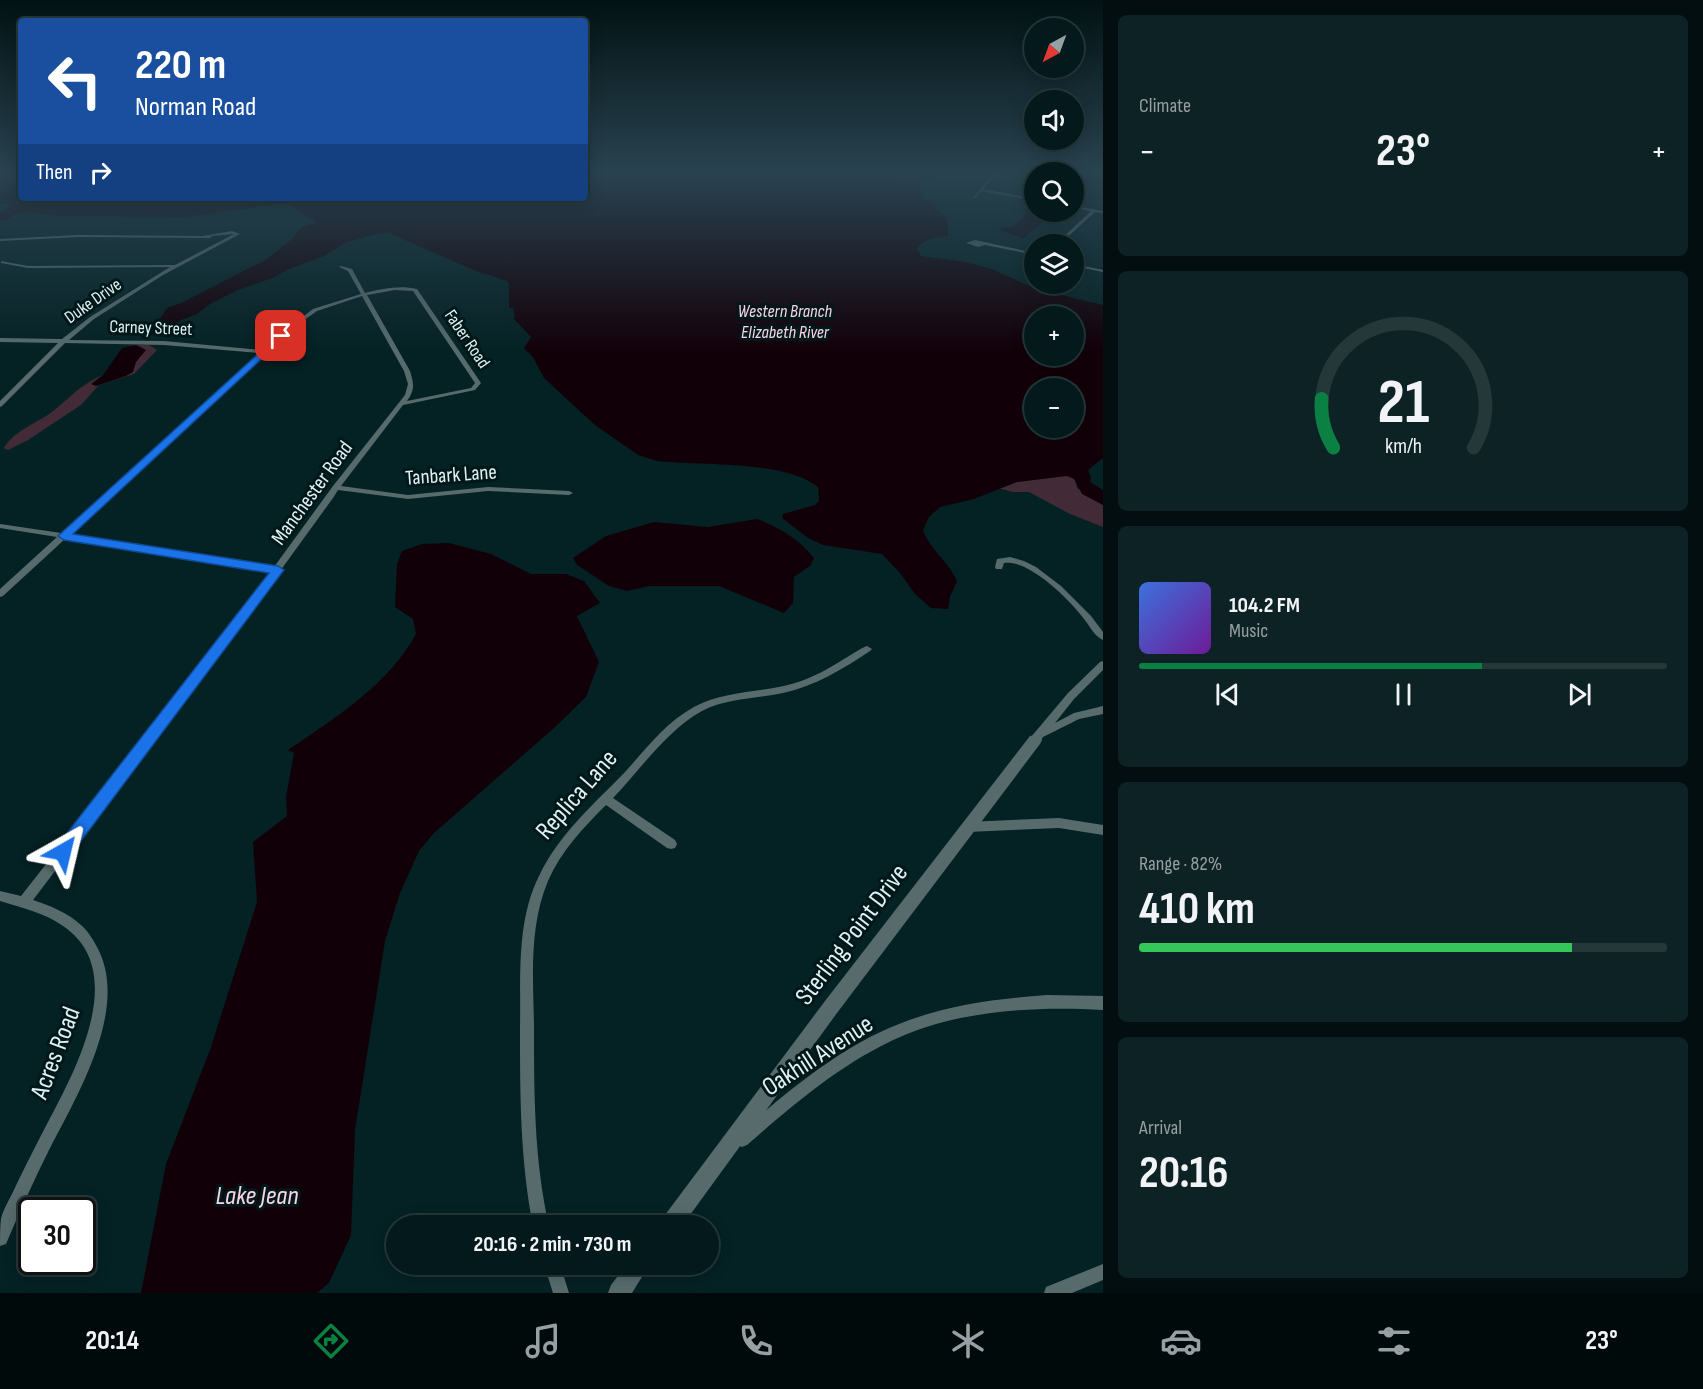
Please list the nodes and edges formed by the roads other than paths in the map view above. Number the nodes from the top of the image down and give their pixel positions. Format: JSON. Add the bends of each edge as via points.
{"nodes":[{"id":1,"x":230,"y":232,"type":"edge"},
{"id":2,"x":233,"y":232,"type":"edge"},
{"id":3,"x":205,"y":236,"type":"junction"},
{"id":4,"x":0,"y":242,"type":"edge"},
{"id":5,"x":218,"y":243,"type":"junction"},
{"id":6,"x":986,"y":244,"type":"dead end"},
{"id":7,"x":1024,"y":252,"type":"edge"},
{"id":8,"x":0,"y":254,"type":"edge"},
{"id":9,"x":176,"y":266,"type":"junction"},
{"id":10,"x":1,"y":267,"type":"edge"},
{"id":11,"x":341,"y":267,"type":"dead end"},
{"id":12,"x":1084,"y":267,"type":"edge"},
{"id":13,"x":1103,"y":271,"type":"edge"},
{"id":14,"x":364,"y":294,"type":"junction"},
{"id":15,"x":0,"y":340,"type":"edge"},
{"id":16,"x":63,"y":341,"type":"junction"},
{"id":17,"x":264,"y":352,"type":"junction"},
{"id":18,"x":401,"y":404,"type":"junction"},
{"id":19,"x":0,"y":405,"type":"edge"},
{"id":20,"x":336,"y":488,"type":"junction"},
{"id":21,"x":569,"y":493,"type":"dead end"},
{"id":22,"x":0,"y":526,"type":"edge"},
{"id":23,"x":64,"y":536,"type":"junction"},
{"id":24,"x":999,"y":567,"type":"dead end"},
{"id":25,"x":278,"y":570,"type":"junction"},
{"id":26,"x":0,"y":594,"type":"edge"},
{"id":27,"x":1103,"y":638,"type":"edge"},
{"id":28,"x":867,"y":649,"type":"dead end"},
{"id":29,"x":1103,"y":664,"type":"edge"},
{"id":30,"x":1103,"y":710,"type":"edge"},
{"id":31,"x":1035,"y":740,"type":"junction"},
{"id":32,"x":605,"y":798,"type":"junction"},
{"id":33,"x":967,"y":827,"type":"junction"},
{"id":34,"x":1103,"y":830,"type":"edge"},
{"id":35,"x":671,"y":844,"type":"dead end"},
{"id":36,"x":0,"y":896,"type":"edge"},
{"id":37,"x":23,"y":903,"type":"junction"},
{"id":38,"x":1103,"y":1003,"type":"edge"},
{"id":39,"x":716,"y":1162,"type":"junction"},
{"id":40,"x":539,"y":1215,"type":"edge"},
{"id":41,"x":677,"y":1215,"type":"edge"},
{"id":42,"x":0,"y":1238,"type":"edge"},
{"id":43,"x":1103,"y":1272,"type":"edge"},
{"id":44,"x":555,"y":1275,"type":"edge"},
{"id":45,"x":632,"y":1275,"type":"edge"},
{"id":46,"x":561,"y":1293,"type":"edge"},
{"id":47,"x":619,"y":1293,"type":"edge"},
{"id":48,"x":1052,"y":1293,"type":"edge"}],
"edges":[{"from":1,"to":3,"type":"street","name":"Duke Drive"},
{"from":2,"to":5,"type":"street","name":"Duke Drive","via":[[238,234]]},
{"from":3,"to":4,"type":"street","name":"Duke Drive"},
{"from":3,"to":5,"type":"street","name":"Duke Drive"},
{"from":5,"to":9,"type":"street","name":"Duke Drive"},
{"from":6,"to":7,"type":"street"},
{"from":8,"to":10,"type":"street"},
{"from":9,"to":10,"type":"street"},
{"from":9,"to":16,"type":"street","name":"Duke Drive","via":[[119,300]]},
{"from":11,"to":14,"type":"street","name":"Manchester Road","via":[[350,270]]},
{"from":12,"to":13,"type":"street"},
{"from":14,"to":17,"type":"street","via":[[309,314]]},
{"from":14,"to":18,"type":"street","name":"Manchester Road","via":[[411,379]]},
{"from":14,"to":18,"type":"street","name":"Faber Road","via":[[406,287],[415,290],[478,382],[473,389]]},
{"from":15,"to":16,"type":"street","name":"Carney Street"},
{"from":16,"to":17,"type":"street","name":"Carney Street","via":[[183,343]]},
{"from":16,"to":19,"type":"street","name":"Duke Drive"},
{"from":17,"to":23,"type":"street"},
{"from":18,"to":20,"type":"street","name":"Manchester Road"},
{"from":20,"to":21,"type":"street","name":"Tanbark Lane","via":[[408,497],[488,489]]},
{"from":20,"to":25,"type":"street","name":"Manchester Road"},
{"from":22,"to":23,"type":"street"},
{"from":23,"to":25,"type":"street"},
{"from":23,"to":26,"type":"street"},
{"from":24,"to":27,"type":"street","via":[[1000,561],[1013,559],[1038,572],[1079,607]]},
{"from":25,"to":37,"type":"street","name":"Manchester Road"},
{"from":28,"to":32,"type":"street","name":"Replica Lane","via":[[809,682],[711,703],[696,710]]},
{"from":29,"to":31,"type":"street"},
{"from":30,"to":31,"type":"street","name":"Sterling Point Drive","via":[[1063,722]]},
{"from":31,"to":33,"type":"street","name":"Sterling Point Drive"},
{"from":32,"to":35,"type":"street"},
{"from":32,"to":40,"type":"street","name":"Replica Lane","via":[[555,857],[540,887],[529,929],[526,1117]]},
{"from":33,"to":34,"type":"street","via":[[1059,823]]},
{"from":33,"to":39,"type":"street","name":"Sterling Point Drive"},
{"from":36,"to":37,"type":"street","name":"Acres Road"},
{"from":37,"to":42,"type":"street","name":"Acres Road","via":[[56,914],[85,937],[100,969],[102,989],[92,1040],[80,1072]]},
{"from":38,"to":39,"type":"street","name":"Oakhill Avenue","via":[[1045,1002],[958,1013],[876,1041],[779,1109]]},
{"from":39,"to":41,"type":"street","name":"Sterling Point Drive"},
{"from":43,"to":48,"type":"street"},
{"from":44,"to":46,"type":"street"},
{"from":45,"to":47,"type":"street"}]}
